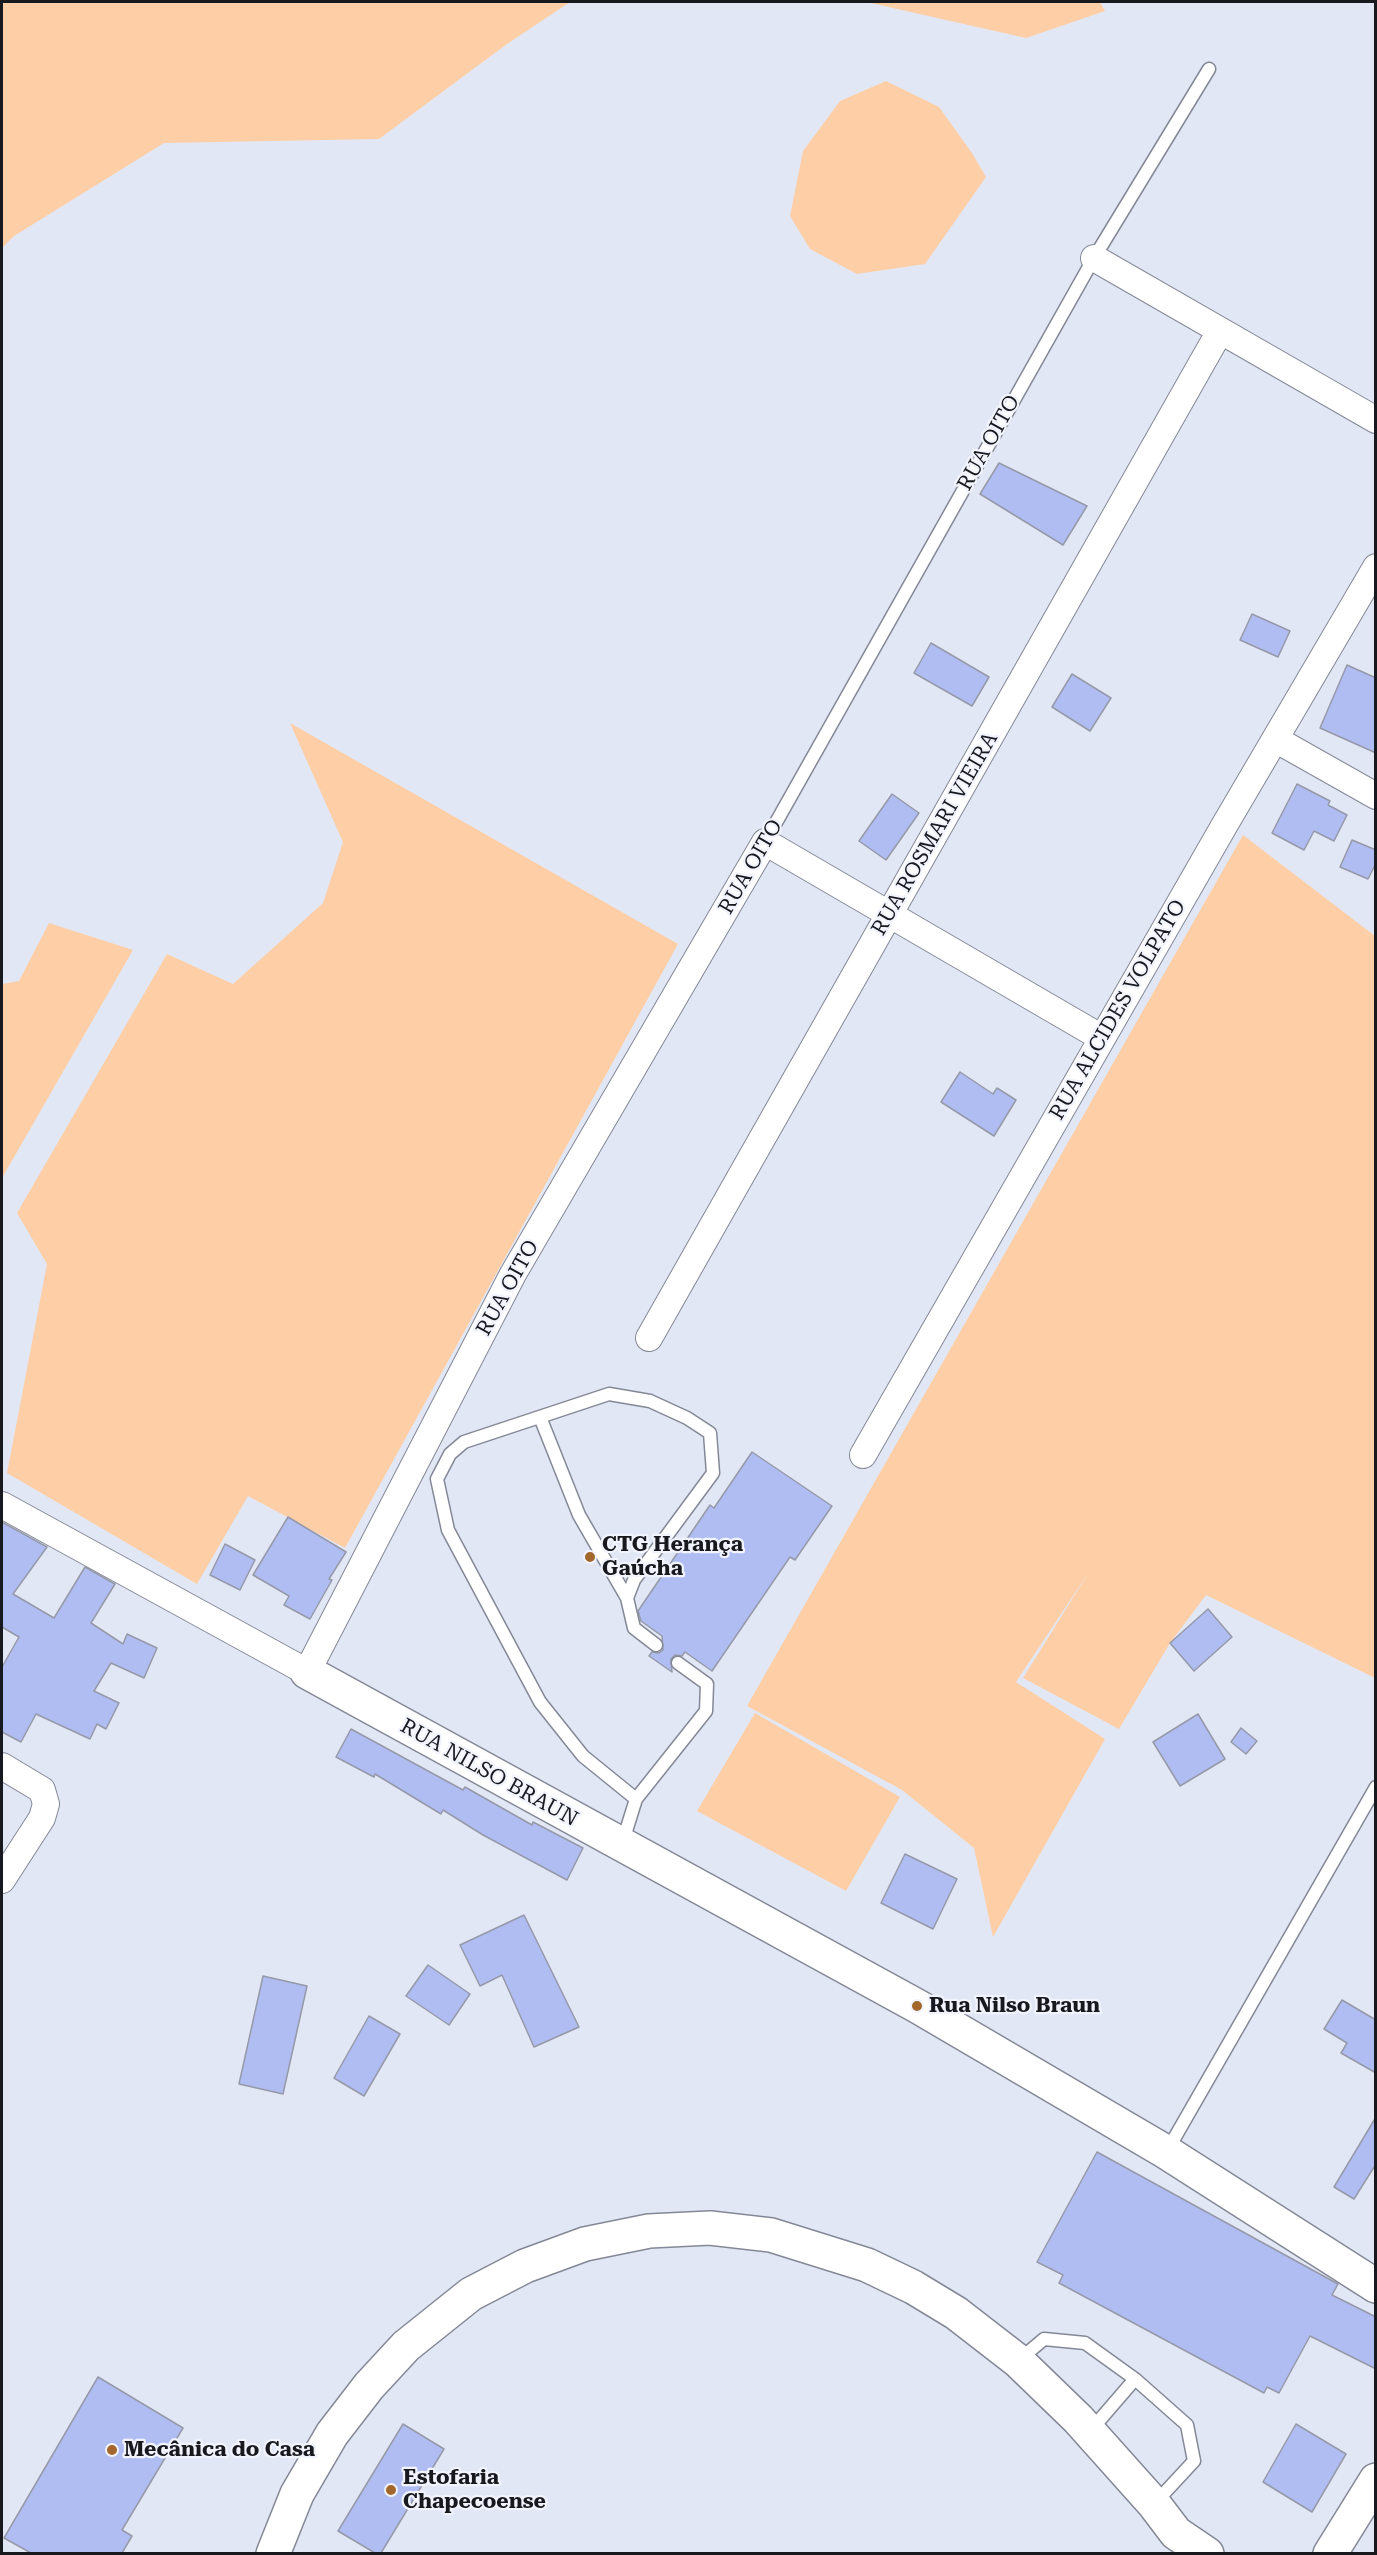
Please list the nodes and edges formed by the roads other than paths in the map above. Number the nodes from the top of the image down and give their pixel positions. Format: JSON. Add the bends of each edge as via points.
{"nodes":[{"id":1,"x":1209,"y":69,"type":"dead end"},
{"id":2,"x":1094,"y":258,"type":"junction"},
{"id":3,"x":1220,"y":331,"type":"junction"},
{"id":4,"x":1376,"y":420,"type":"edge"},
{"id":5,"x":1376,"y":567,"type":"edge"},
{"id":6,"x":1275,"y":739,"type":"junction"},
{"id":7,"x":1376,"y":796,"type":"edge"},
{"id":8,"x":765,"y":842,"type":"junction"},
{"id":9,"x":889,"y":914,"type":"junction"},
{"id":10,"x":1102,"y":1038,"type":"junction"},
{"id":11,"x":649,"y":1338,"type":"dead end"},
{"id":12,"x":540,"y":1417,"type":"junction"},
{"id":13,"x":863,"y":1455,"type":"dead end"},
{"id":14,"x":2,"y":1505,"type":"edge"},
{"id":15,"x":627,"y":1598,"type":"junction"},
{"id":16,"x":656,"y":1646,"type":"dead end"},
{"id":17,"x":678,"y":1662,"type":"dead end"},
{"id":18,"x":307,"y":1672,"type":"junction"},
{"id":19,"x":2,"y":1766,"type":"edge"},
{"id":20,"x":1376,"y":1787,"type":"edge"},
{"id":21,"x":636,"y":1799,"type":"junction"},
{"id":22,"x":622,"y":1846,"type":"junction"},
{"id":23,"x":2,"y":1880,"type":"edge"},
{"id":24,"x":1166,"y":2152,"type":"junction"},
{"id":25,"x":1376,"y":2286,"type":"edge"},
{"id":26,"x":1018,"y":2361,"type":"junction"},
{"id":27,"x":1135,"y":2379,"type":"junction"},
{"id":28,"x":1089,"y":2432,"type":"junction"},
{"id":29,"x":1376,"y":2480,"type":"edge"},
{"id":30,"x":1154,"y":2504,"type":"junction"},
{"id":31,"x":1179,"y":2543,"type":"edge"},
{"id":32,"x":273,"y":2553,"type":"edge"},
{"id":33,"x":1207,"y":2553,"type":"edge"},
{"id":34,"x":1330,"y":2553,"type":"edge"}],
"edges":[{"from":1,"to":2,"type":"lane","name":"RUA OITO"},
{"from":2,"to":3,"type":"street"},
{"from":2,"to":8,"type":"lane","name":"RUA OITO"},
{"from":3,"to":4,"type":"street"},
{"from":3,"to":9,"type":"street","name":"RUA ROSMARI VIEIRA"},
{"from":5,"to":6,"type":"street","name":"RUA ALCIDES VOLPATO"},
{"from":6,"to":7,"type":"street"},
{"from":6,"to":10,"type":"street","name":"RUA ALCIDES VOLPATO"},
{"from":8,"to":9,"type":"street"},
{"from":8,"to":18,"type":"street","name":"RUA OITO","via":[[513,1274]]},
{"from":9,"to":10,"type":"street"},
{"from":9,"to":11,"type":"street","name":"RUA ROSMARI VIEIRA"},
{"from":10,"to":13,"type":"street","name":"RUA ALCIDES VOLPATO"},
{"from":12,"to":15,"type":"lane","via":[[579,1515]]},
{"from":12,"to":15,"type":"lane","via":[[609,1394],[650,1401],[710,1432],[713,1473],[634,1580]]},
{"from":12,"to":21,"type":"lane","via":[[464,1442],[450,1454],[437,1479],[448,1530],[540,1702],[583,1756]]},
{"from":14,"to":18,"type":"street","name":"RUA NILSO BRAUN"},
{"from":15,"to":16,"type":"lane","via":[[634,1628]]},
{"from":17,"to":21,"type":"lane","via":[[707,1684],[706,1711]]},
{"from":18,"to":22,"type":"main road","name":"RUA NILSO BRAUN"},
{"from":19,"to":23,"type":"street","via":[[42,1790],[46,1804],[42,1818]]},
{"from":20,"to":24,"type":"lane"},
{"from":21,"to":22,"type":"lane"},
{"from":22,"to":24,"type":"main road","name":"RUA NILSO BRAUN","via":[[917,2006]]},
{"from":24,"to":25,"type":"main road","name":"RUA NILSO BRAUN"},
{"from":26,"to":27,"type":"lane","via":[[1044,2339],[1085,2343]]},
{"from":26,"to":28,"type":"main road"},
{"from":26,"to":32,"type":"main road","via":[[956,2313],[913,2286],[867,2265],[771,2235],[710,2228],[648,2231],[585,2244],[525,2266],[471,2294],[406,2346],[332,2434],[297,2494]]},
{"from":27,"to":28,"type":"lane"},
{"from":27,"to":30,"type":"lane","via":[[1187,2425],[1194,2461]]},
{"from":28,"to":30,"type":"main road"},
{"from":29,"to":34,"type":"main road"},
{"from":30,"to":31,"type":"main road"},
{"from":31,"to":33,"type":"main road"}]}
